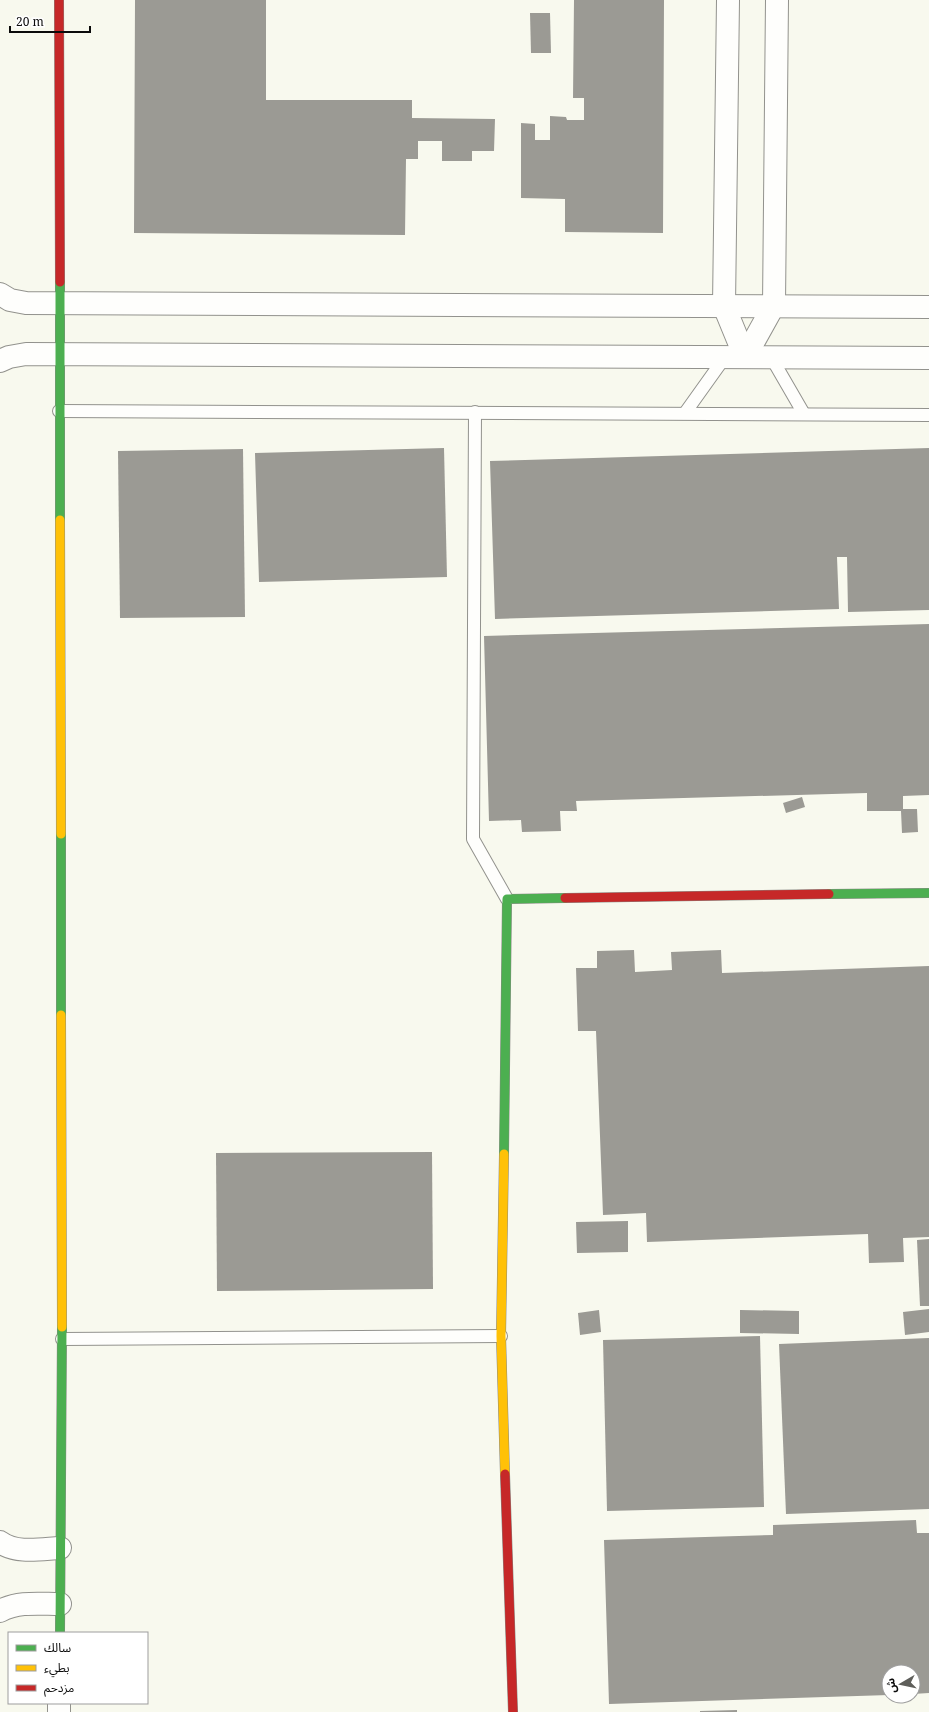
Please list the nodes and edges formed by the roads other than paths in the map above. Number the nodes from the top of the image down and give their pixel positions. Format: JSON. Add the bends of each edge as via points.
{"nodes":[{"id":1,"x":59,"y":0,"type":"edge"},
{"id":2,"x":728,"y":0,"type":"edge"},
{"id":3,"x":777,"y":0,"type":"edge"},
{"id":4,"x":0,"y":294,"type":"edge"},
{"id":5,"x":59,"y":302,"type":"junction"},
{"id":6,"x":774,"y":305,"type":"junction"},
{"id":7,"x":724,"y":306,"type":"junction"},
{"id":8,"x":929,"y":306,"type":"edge"},
{"id":9,"x":59,"y":354,"type":"junction"},
{"id":10,"x":735,"y":357,"type":"junction"},
{"id":11,"x":771,"y":357,"type":"junction"},
{"id":12,"x":929,"y":358,"type":"edge"},
{"id":13,"x":0,"y":361,"type":"edge"},
{"id":14,"x":59,"y":410,"type":"junction"},
{"id":15,"x":475,"y":412,"type":"junction"},
{"id":16,"x":685,"y":413,"type":"junction"},
{"id":17,"x":804,"y":414,"type":"junction"},
{"id":18,"x":929,"y":415,"type":"edge"},
{"id":19,"x":929,"y":893,"type":"edge"},
{"id":20,"x":507,"y":899,"type":"junction"},
{"id":21,"x":502,"y":1336,"type":"junction"},
{"id":22,"x":62,"y":1339,"type":"junction"},
{"id":23,"x":0,"y":1542,"type":"edge"},
{"id":24,"x":60,"y":1548,"type":"junction"},
{"id":25,"x":60,"y":1604,"type":"junction"},
{"id":26,"x":0,"y":1611,"type":"edge"},
{"id":27,"x":60,"y":1632,"type":"edge"},
{"id":28,"x":513,"y":1712,"type":"edge"}],
"edges":[{"from":1,"to":5,"type":"street"},
{"from":2,"to":7,"type":"street"},
{"from":3,"to":6,"type":"street"},
{"from":4,"to":5,"type":"street","via":[[10,300]]},
{"from":5,"to":7,"type":"street"},
{"from":5,"to":9,"type":"street"},
{"from":6,"to":7,"type":"street"},
{"from":6,"to":8,"type":"street"},
{"from":6,"to":10,"type":"street"},
{"from":7,"to":10,"type":"street"},
{"from":9,"to":10,"type":"street"},
{"from":9,"to":13,"type":"street","via":[[9,356]]},
{"from":9,"to":14,"type":"street"},
{"from":10,"to":11,"type":"street"},
{"from":10,"to":16,"type":"lane"},
{"from":11,"to":12,"type":"street"},
{"from":11,"to":17,"type":"lane"},
{"from":14,"to":15,"type":"lane"},
{"from":14,"to":22,"type":"street"},
{"from":15,"to":16,"type":"lane"},
{"from":15,"to":20,"type":"lane","via":[[473,839]]},
{"from":16,"to":17,"type":"lane"},
{"from":17,"to":18,"type":"lane"},
{"from":19,"to":20,"type":"street"},
{"from":20,"to":21,"type":"street"},
{"from":21,"to":22,"type":"lane"},
{"from":21,"to":28,"type":"street"},
{"from":22,"to":24,"type":"street"},
{"from":23,"to":24,"type":"street","via":[[18,1549]]},
{"from":24,"to":25,"type":"street"},
{"from":25,"to":26,"type":"street","via":[[11,1605]]},
{"from":25,"to":27,"type":"street"}]}
